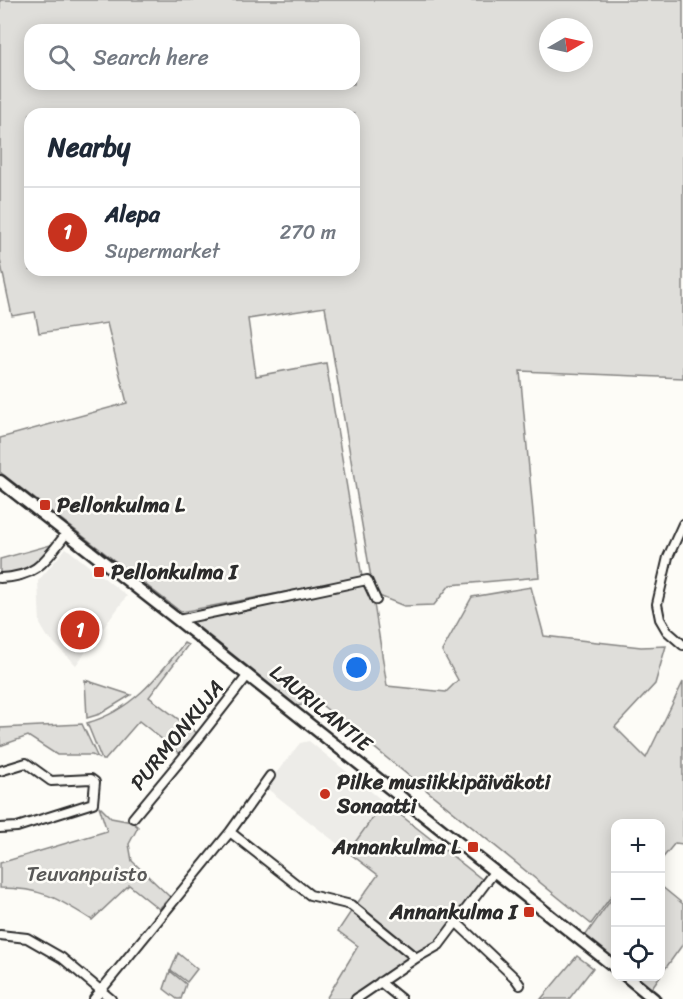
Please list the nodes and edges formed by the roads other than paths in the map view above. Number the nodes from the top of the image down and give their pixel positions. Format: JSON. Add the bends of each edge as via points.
{"nodes":[{"id":1,"x":0,"y":481,"type":"edge"},
{"id":2,"x":683,"y":524,"type":"edge"},
{"id":3,"x":66,"y":534,"type":"junction"},
{"id":4,"x":0,"y":578,"type":"edge"},
{"id":5,"x":376,"y":600,"type":"dead end"},
{"id":6,"x":178,"y":620,"type":"junction"},
{"id":7,"x":683,"y":645,"type":"edge"},
{"id":8,"x":248,"y":675,"type":"junction"},
{"id":9,"x":0,"y":771,"type":"edge"},
{"id":10,"x":270,"y":776,"type":"dead end"},
{"id":11,"x":133,"y":818,"type":"dead end"},
{"id":12,"x":0,"y":828,"type":"edge"},
{"id":13,"x":230,"y":832,"type":"junction"},
{"id":14,"x":494,"y":872,"type":"junction"},
{"id":15,"x":457,"y":923,"type":"junction"},
{"id":16,"x":0,"y":935,"type":"edge"},
{"id":17,"x":416,"y":958,"type":"junction"},
{"id":18,"x":611,"y":965,"type":"edge"},
{"id":19,"x":632,"y":981,"type":"edge"},
{"id":20,"x":380,"y":982,"type":"junction"},
{"id":21,"x":520,"y":985,"type":"dead end"},
{"id":22,"x":100,"y":991,"type":"junction"},
{"id":23,"x":94,"y":999,"type":"edge"},
{"id":24,"x":111,"y":999,"type":"edge"},
{"id":25,"x":356,"y":999,"type":"edge"},
{"id":26,"x":401,"y":999,"type":"edge"},
{"id":27,"x":654,"y":999,"type":"edge"}],
"edges":[{"from":1,"to":3,"type":"street","name":"LAURILANTIE"},
{"from":2,"to":7,"type":"street","via":[[668,557],[657,604],[667,631]]},
{"from":3,"to":4,"type":"street","via":[[40,566],[25,576]]},
{"from":3,"to":6,"type":"street","name":"LAURILANTIE"},
{"from":5,"to":6,"type":"street","via":[[367,580]]},
{"from":6,"to":8,"type":"street","name":"LAURILANTIE"},
{"from":8,"to":11,"type":"street","name":"PURMONKUJA"},
{"from":8,"to":14,"type":"street","name":"LAURILANTIE"},
{"from":9,"to":12,"type":"street","via":[[26,763],[51,782],[95,782],[93,802],[17,827]]},
{"from":10,"to":13,"type":"street"},
{"from":13,"to":17,"type":"street","via":[[310,895],[351,905]]},
{"from":13,"to":22,"type":"street"},
{"from":14,"to":15,"type":"street"},
{"from":14,"to":18,"type":"street","name":"LAURILANTIE"},
{"from":15,"to":17,"type":"street","via":[[440,945]]},
{"from":15,"to":21,"type":"street"},
{"from":16,"to":22,"type":"street","via":[[27,938],[62,958]]},
{"from":17,"to":20,"type":"street"},
{"from":19,"to":27,"type":"street"},
{"from":20,"to":25,"type":"street"},
{"from":20,"to":26,"type":"street"},
{"from":22,"to":23,"type":"street"},
{"from":22,"to":24,"type":"street"}]}
